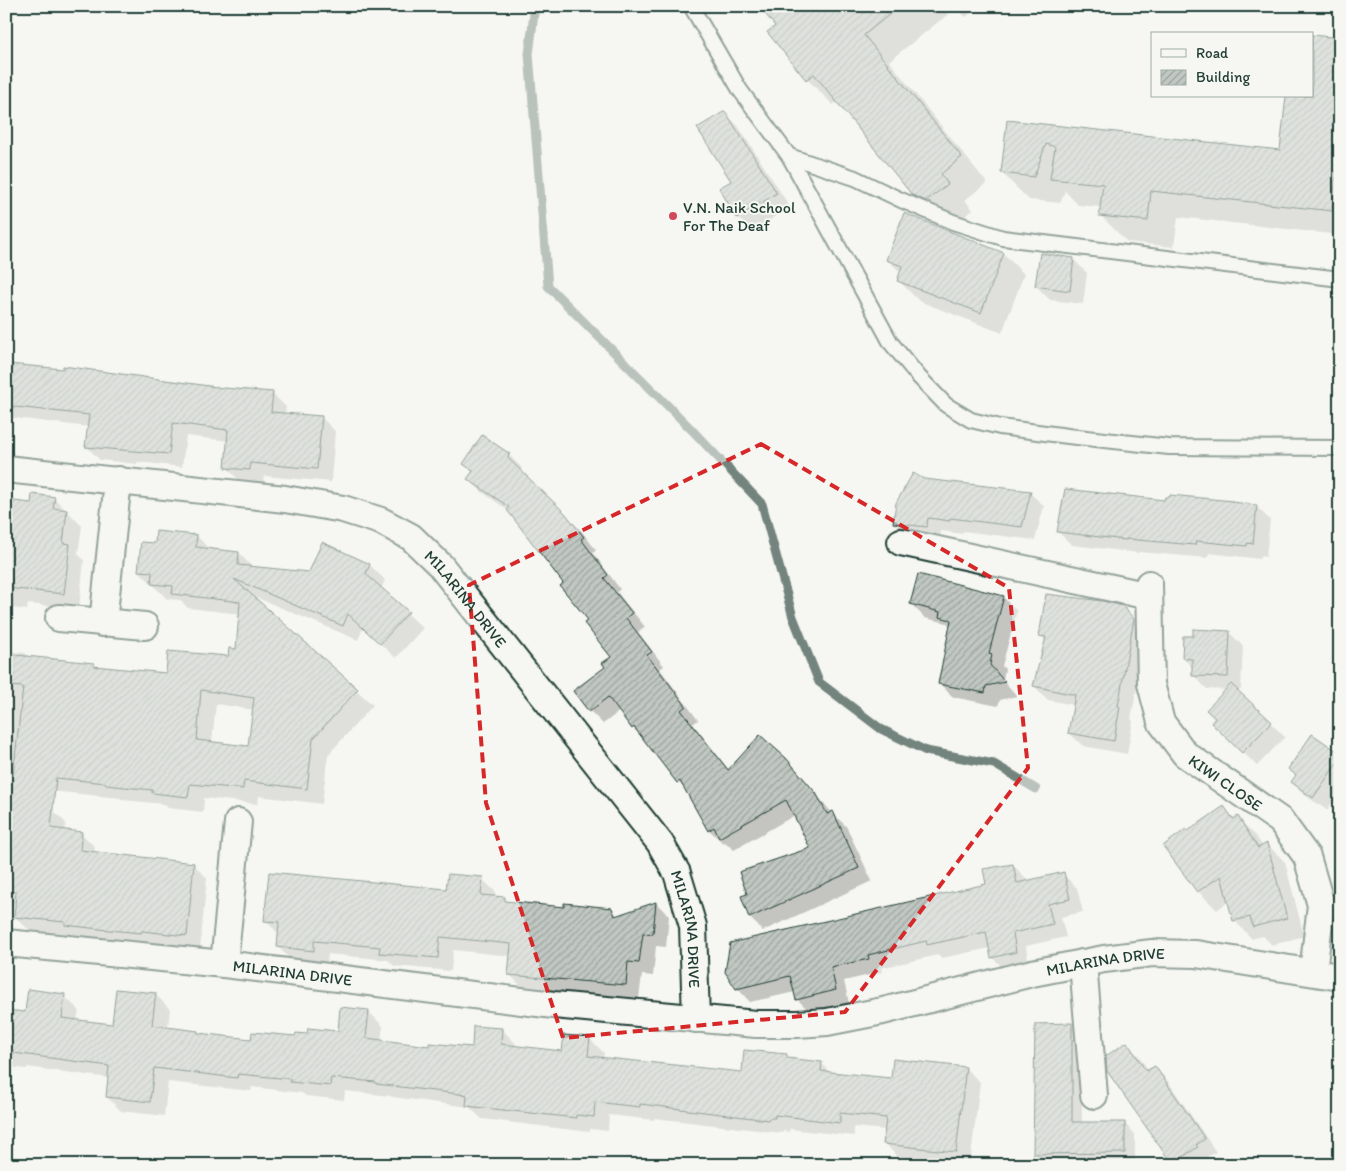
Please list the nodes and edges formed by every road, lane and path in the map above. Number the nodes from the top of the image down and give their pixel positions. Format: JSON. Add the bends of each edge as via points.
{"nodes":[{"id":1,"x":691,"y":6,"type":"edge"},
{"id":2,"x":789,"y":156,"type":"junction"},
{"id":3,"x":1340,"y":280,"type":"edge"},
{"id":4,"x":1340,"y":448,"type":"edge"},
{"id":5,"x":6,"y":469,"type":"edge"},
{"id":6,"x":118,"y":480,"type":"junction"},
{"id":7,"x":901,"y":542,"type":"dead end"},
{"id":8,"x":59,"y":618,"type":"dead end"},
{"id":9,"x":103,"y":623,"type":"junction"},
{"id":10,"x":145,"y":626,"type":"dead end"},
{"id":11,"x":238,"y":822,"type":"dead end"},
{"id":12,"x":6,"y":943,"type":"edge"},
{"id":13,"x":1083,"y":963,"type":"junction"},
{"id":14,"x":224,"y":964,"type":"junction"},
{"id":15,"x":1313,"y":972,"type":"junction"},
{"id":16,"x":1340,"y":977,"type":"edge"},
{"id":17,"x":696,"y":1019,"type":"junction"},
{"id":18,"x":1094,"y":1095,"type":"dead end"}],
"edges":[{"from":1,"to":2,"type":"lane","via":[[740,90]]},
{"from":2,"to":3,"type":"lane","via":[[855,178],[953,222],[1003,238]]},
{"from":2,"to":4,"type":"lane","via":[[891,343],[946,405],[972,420],[1049,434],[1169,447]]},
{"from":5,"to":6,"type":"street","name":"MILARINA DRIVE"},
{"from":6,"to":9,"type":"street"},
{"from":6,"to":17,"type":"street","name":"MILARINA DRIVE","via":[[343,509],[381,521],[411,537],[440,566],[660,843],[677,873],[693,926]]},
{"from":7,"to":15,"type":"street","name":"KIWI CLOSE","via":[[1149,590],[1151,684],[1161,722],[1185,754],[1281,821],[1307,857],[1321,905]]},
{"from":8,"to":9,"type":"street"},
{"from":9,"to":10,"type":"street"},
{"from":11,"to":14,"type":"street"},
{"from":12,"to":14,"type":"street","name":"MILARINA DRIVE"},
{"from":13,"to":15,"type":"street","name":"MILARINA DRIVE","via":[[1152,953],[1196,954]]},
{"from":13,"to":17,"type":"street","name":"MILARINA DRIVE","via":[[827,1022],[756,1024]]},
{"from":13,"to":18,"type":"street"},
{"from":14,"to":17,"type":"street","name":"MILARINA DRIVE","via":[[554,1005]]},
{"from":15,"to":16,"type":"street","name":"MILARINA DRIVE"}]}
